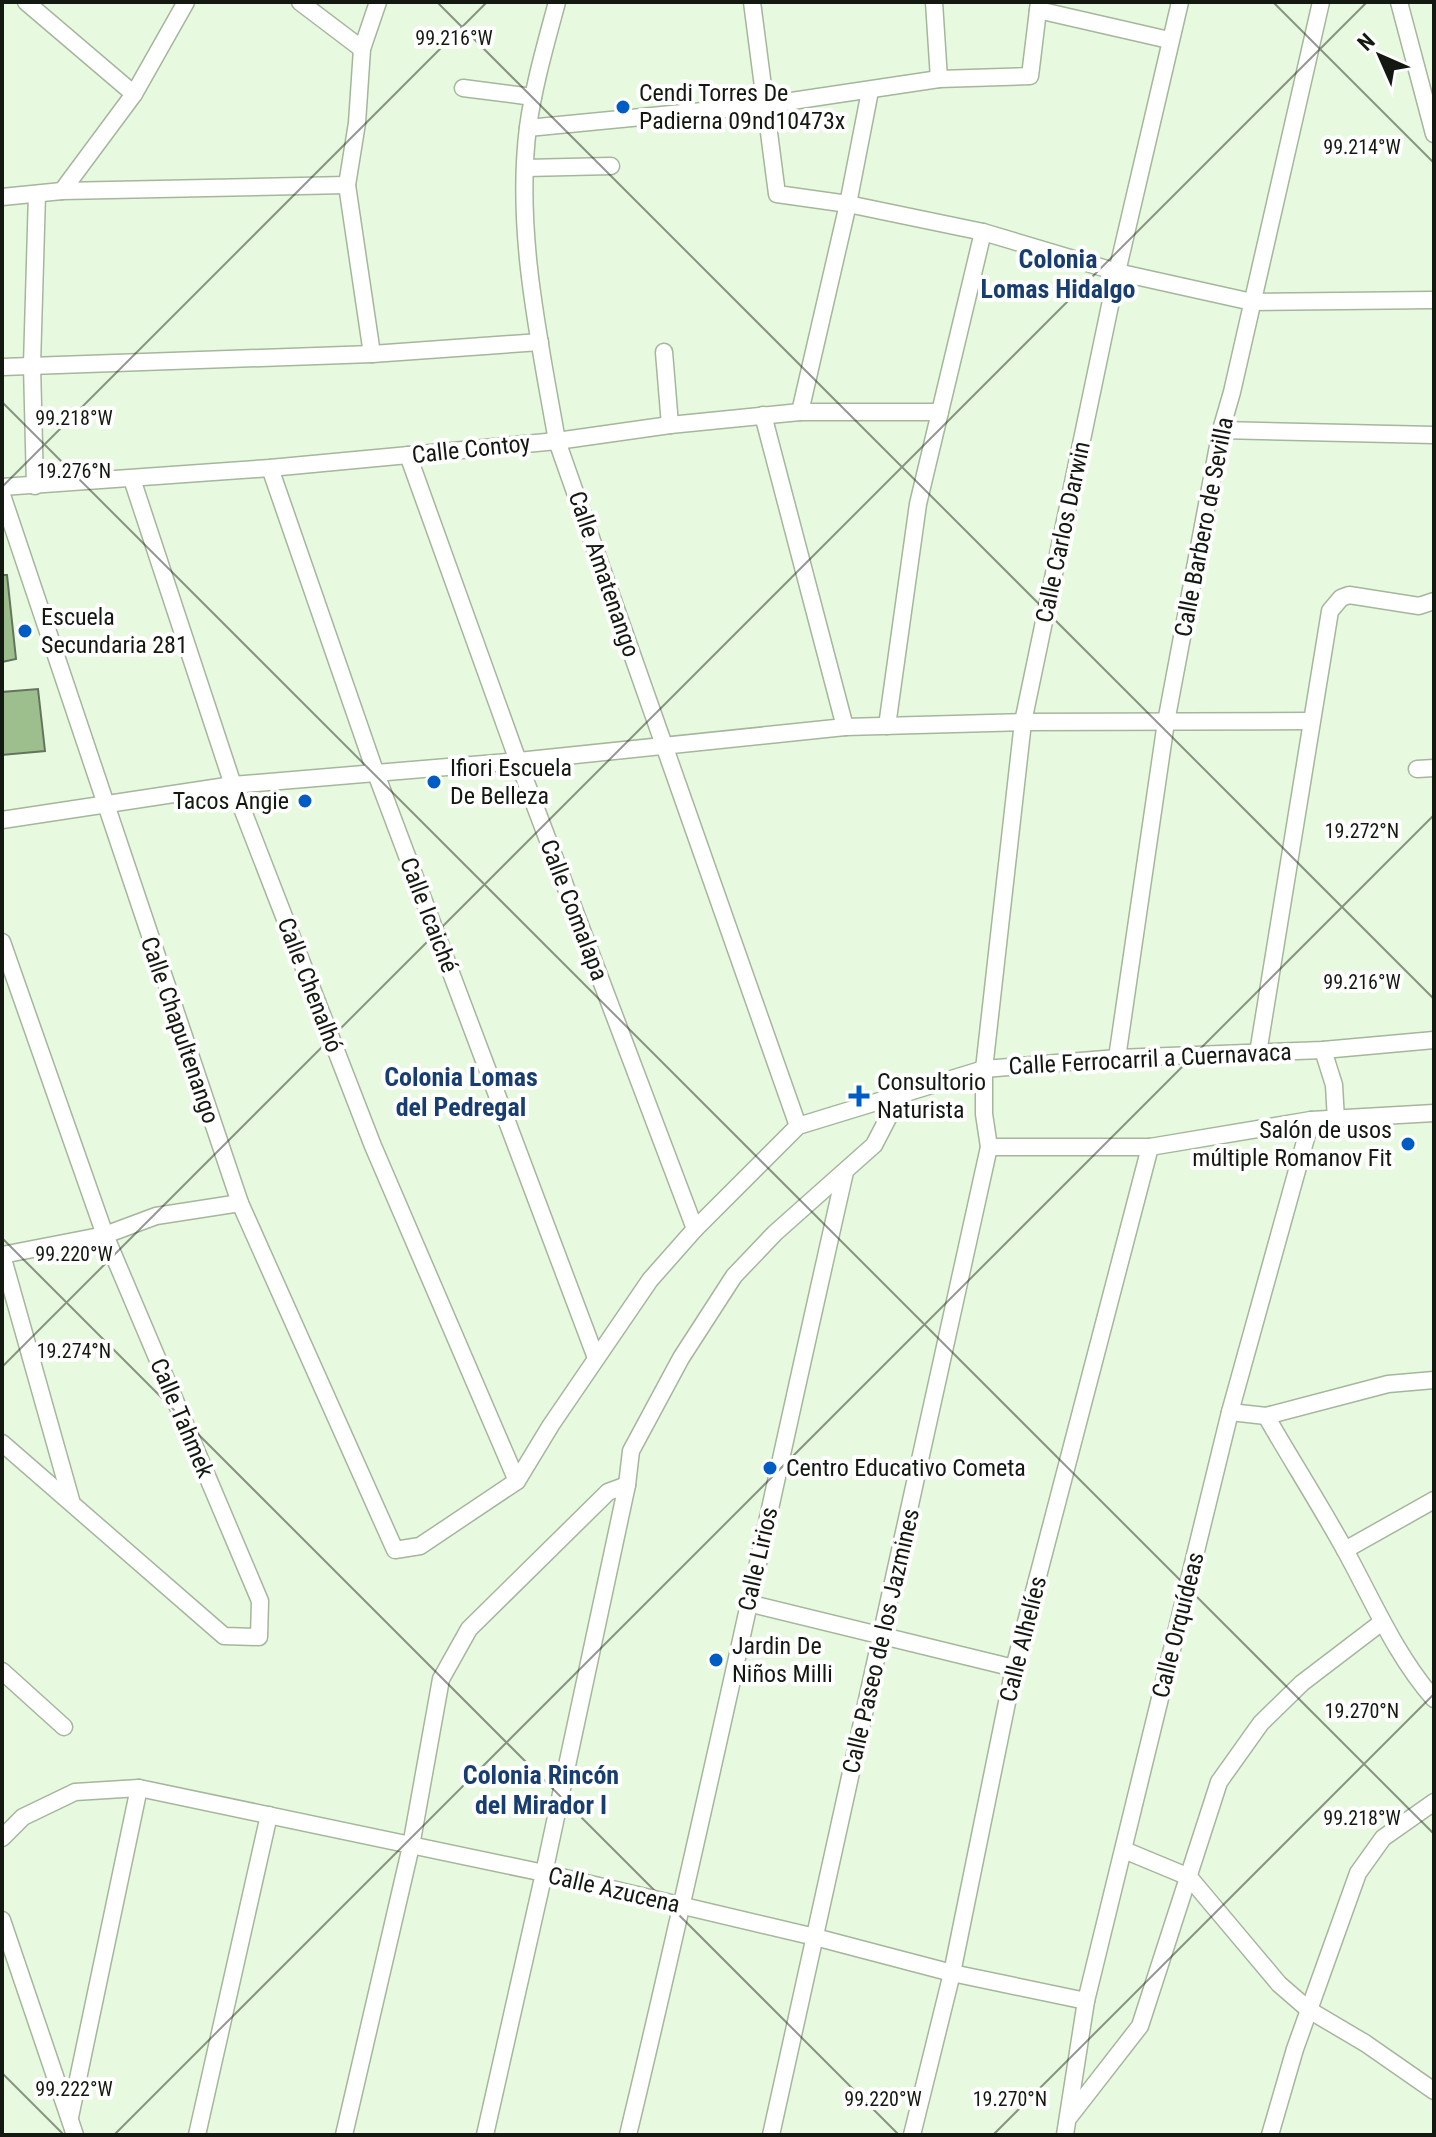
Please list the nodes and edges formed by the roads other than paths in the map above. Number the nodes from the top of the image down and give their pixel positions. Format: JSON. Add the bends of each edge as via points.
{"nodes":[{"id":1,"x":26,"y":2,"type":"edge"},
{"id":2,"x":186,"y":2,"type":"edge"},
{"id":3,"x":300,"y":2,"type":"edge"},
{"id":4,"x":378,"y":2,"type":"edge"},
{"id":5,"x":557,"y":2,"type":"edge"},
{"id":6,"x":752,"y":2,"type":"edge"},
{"id":7,"x":934,"y":2,"type":"edge"},
{"id":8,"x":1180,"y":2,"type":"edge"},
{"id":9,"x":1321,"y":2,"type":"edge"},
{"id":10,"x":1399,"y":2,"type":"edge"},
{"id":11,"x":1039,"y":6,"type":"edge"},
{"id":12,"x":1169,"y":40,"type":"junction"},
{"id":13,"x":362,"y":49,"type":"junction"},
{"id":14,"x":939,"y":79,"type":"junction"},
{"id":15,"x":463,"y":88,"type":"dead end"},
{"id":16,"x":870,"y":91,"type":"junction"},
{"id":17,"x":134,"y":94,"type":"junction"},
{"id":18,"x":533,"y":97,"type":"junction"},
{"id":19,"x":765,"y":105,"type":"junction"},
{"id":20,"x":528,"y":128,"type":"junction"},
{"id":21,"x":1434,"y":134,"type":"edge"},
{"id":22,"x":611,"y":166,"type":"dead end"},
{"id":23,"x":526,"y":168,"type":"junction"},
{"id":24,"x":347,"y":185,"type":"junction"},
{"id":25,"x":62,"y":191,"type":"junction"},
{"id":26,"x":37,"y":194,"type":"junction"},
{"id":27,"x":2,"y":197,"type":"edge"},
{"id":28,"x":848,"y":204,"type":"junction"},
{"id":29,"x":983,"y":232,"type":"junction"},
{"id":30,"x":1117,"y":272,"type":"junction"},
{"id":31,"x":1434,"y":300,"type":"edge"},
{"id":32,"x":1252,"y":302,"type":"junction"},
{"id":33,"x":540,"y":342,"type":"junction"},
{"id":34,"x":664,"y":352,"type":"dead end"},
{"id":35,"x":372,"y":354,"type":"junction"},
{"id":36,"x":32,"y":365,"type":"junction"},
{"id":37,"x":2,"y":367,"type":"edge"},
{"id":38,"x":800,"y":412,"type":"junction"},
{"id":39,"x":940,"y":412,"type":"junction"},
{"id":40,"x":763,"y":415,"type":"junction"},
{"id":41,"x":670,"y":425,"type":"junction"},
{"id":42,"x":1221,"y":430,"type":"junction"},
{"id":43,"x":1434,"y":435,"type":"edge"},
{"id":44,"x":557,"y":441,"type":"junction"},
{"id":45,"x":408,"y":455,"type":"junction"},
{"id":46,"x":270,"y":468,"type":"junction"},
{"id":47,"x":132,"y":479,"type":"junction"},
{"id":48,"x":35,"y":486,"type":"junction"},
{"id":49,"x":2,"y":487,"type":"edge"},
{"id":50,"x":2,"y":495,"type":"edge"},
{"id":51,"x":1434,"y":601,"type":"edge"},
{"id":52,"x":1311,"y":721,"type":"junction"},
{"id":53,"x":1023,"y":722,"type":"junction"},
{"id":54,"x":1166,"y":722,"type":"junction"},
{"id":55,"x":887,"y":726,"type":"junction"},
{"id":56,"x":845,"y":727,"type":"junction"},
{"id":57,"x":664,"y":747,"type":"junction"},
{"id":58,"x":518,"y":761,"type":"junction"},
{"id":59,"x":375,"y":771,"type":"junction"},
{"id":60,"x":233,"y":785,"type":"junction"},
{"id":61,"x":104,"y":804,"type":"junction"},
{"id":62,"x":2,"y":820,"type":"edge"},
{"id":63,"x":2,"y":942,"type":"edge"},
{"id":64,"x":1434,"y":1040,"type":"edge"},
{"id":65,"x":1323,"y":1050,"type":"junction"},
{"id":66,"x":1258,"y":1053,"type":"junction"},
{"id":67,"x":1117,"y":1058,"type":"junction"},
{"id":68,"x":984,"y":1069,"type":"junction"},
{"id":69,"x":901,"y":1093,"type":"junction"},
{"id":70,"x":1434,"y":1113,"type":"edge"},
{"id":71,"x":1311,"y":1120,"type":"junction"},
{"id":72,"x":1336,"y":1120,"type":"junction"},
{"id":73,"x":798,"y":1126,"type":"junction"},
{"id":74,"x":989,"y":1147,"type":"junction"},
{"id":75,"x":1150,"y":1147,"type":"junction"},
{"id":76,"x":845,"y":1172,"type":"junction"},
{"id":77,"x":240,"y":1203,"type":"junction"},
{"id":78,"x":695,"y":1229,"type":"junction"},
{"id":79,"x":105,"y":1235,"type":"junction"},
{"id":80,"x":2,"y":1255,"type":"edge"},
{"id":81,"x":596,"y":1358,"type":"junction"},
{"id":82,"x":1434,"y":1380,"type":"edge"},
{"id":83,"x":1230,"y":1412,"type":"junction"},
{"id":84,"x":1266,"y":1416,"type":"junction"},
{"id":85,"x":2,"y":1443,"type":"edge"},
{"id":86,"x":517,"y":1481,"type":"junction"},
{"id":87,"x":627,"y":1485,"type":"junction"},
{"id":88,"x":1434,"y":1500,"type":"edge"},
{"id":89,"x":71,"y":1501,"type":"junction"},
{"id":90,"x":395,"y":1550,"type":"joint"},
{"id":91,"x":1345,"y":1550,"type":"junction"},
{"id":92,"x":748,"y":1603,"type":"junction"},
{"id":93,"x":1382,"y":1622,"type":"junction"},
{"id":94,"x":883,"y":1637,"type":"junction"},
{"id":95,"x":1014,"y":1668,"type":"junction"},
{"id":96,"x":2,"y":1671,"type":"edge"},
{"id":97,"x":1434,"y":1699,"type":"edge"},
{"id":98,"x":64,"y":1727,"type":"dead end"},
{"id":99,"x":139,"y":1788,"type":"junction"},
{"id":100,"x":1434,"y":1802,"type":"edge"},
{"id":101,"x":269,"y":1815,"type":"junction"},
{"id":102,"x":2,"y":1838,"type":"edge"},
{"id":103,"x":411,"y":1846,"type":"junction"},
{"id":104,"x":1124,"y":1850,"type":"junction"},
{"id":105,"x":544,"y":1873,"type":"junction"},
{"id":106,"x":1189,"y":1877,"type":"junction"},
{"id":107,"x":683,"y":1906,"type":"junction"},
{"id":108,"x":2,"y":1920,"type":"edge"},
{"id":109,"x":815,"y":1937,"type":"junction"},
{"id":110,"x":952,"y":1973,"type":"junction"},
{"id":111,"x":1086,"y":2001,"type":"junction"},
{"id":112,"x":1309,"y":2010,"type":"junction"},
{"id":113,"x":1434,"y":2091,"type":"edge"},
{"id":114,"x":70,"y":2117,"type":"junction"},
{"id":115,"x":1069,"y":2118,"type":"junction"},
{"id":116,"x":75,"y":2135,"type":"edge"},
{"id":117,"x":197,"y":2135,"type":"edge"},
{"id":118,"x":344,"y":2135,"type":"edge"},
{"id":119,"x":485,"y":2135,"type":"edge"},
{"id":120,"x":628,"y":2135,"type":"edge"},
{"id":121,"x":771,"y":2135,"type":"edge"},
{"id":122,"x":912,"y":2135,"type":"edge"},
{"id":123,"x":1065,"y":2135,"type":"edge"},
{"id":124,"x":1270,"y":2135,"type":"edge"}],
"edges":[{"from":1,"to":17,"type":"street"},
{"from":2,"to":17,"type":"street"},
{"from":3,"to":13,"type":"street"},
{"from":4,"to":13,"type":"street"},
{"from":5,"to":18,"type":"street","name":"Calle Amatenango"},
{"from":6,"to":19,"type":"street"},
{"from":7,"to":14,"type":"street"},
{"from":8,"to":12,"type":"street","name":"Calle Carlos Darwin"},
{"from":9,"to":32,"type":"street","name":"Calle Barbero de Sevilla"},
{"from":10,"to":21,"type":"street"},
{"from":11,"to":12,"type":"street"},
{"from":11,"to":14,"type":"street","via":[[1030,76]]},
{"from":12,"to":30,"type":"street","name":"Calle Carlos Darwin"},
{"from":13,"to":24,"type":"street"},
{"from":14,"to":16,"type":"street"},
{"from":15,"to":18,"type":"street"},
{"from":16,"to":19,"type":"street"},
{"from":16,"to":28,"type":"street"},
{"from":17,"to":25,"type":"street"},
{"from":18,"to":20,"type":"street","name":"Calle Amatenango"},
{"from":19,"to":20,"type":"street"},
{"from":19,"to":28,"type":"street","via":[[777,194]]},
{"from":20,"to":23,"type":"street","name":"Calle Amatenango"},
{"from":22,"to":23,"type":"street"},
{"from":23,"to":33,"type":"street","name":"Calle Amatenango","via":[[526,233]]},
{"from":24,"to":25,"type":"street"},
{"from":24,"to":35,"type":"street"},
{"from":25,"to":26,"type":"street"},
{"from":26,"to":27,"type":"street"},
{"from":26,"to":36,"type":"street"},
{"from":28,"to":29,"type":"street"},
{"from":28,"to":38,"type":"street"},
{"from":29,"to":30,"type":"street"},
{"from":29,"to":39,"type":"street"},
{"from":30,"to":32,"type":"street"},
{"from":30,"to":53,"type":"street","name":"Calle Carlos Darwin"},
{"from":31,"to":32,"type":"street"},
{"from":32,"to":42,"type":"street","name":"Calle Barbero de Sevilla"},
{"from":33,"to":35,"type":"street"},
{"from":33,"to":44,"type":"street","name":"Calle Amatenango"},
{"from":34,"to":41,"type":"street"},
{"from":35,"to":36,"type":"street"},
{"from":36,"to":37,"type":"street"},
{"from":36,"to":48,"type":"street"},
{"from":38,"to":39,"type":"street","name":"Calle Contoy"},
{"from":38,"to":40,"type":"street","name":"Calle Contoy"},
{"from":39,"to":55,"type":"street","via":[[918,504]]},
{"from":40,"to":41,"type":"street","name":"Calle Contoy"},
{"from":40,"to":56,"type":"street"},
{"from":41,"to":44,"type":"street","name":"Calle Contoy"},
{"from":42,"to":43,"type":"street"},
{"from":42,"to":54,"type":"street","name":"Calle Barbero de Sevilla"},
{"from":44,"to":45,"type":"street","name":"Calle Contoy"},
{"from":44,"to":57,"type":"street","name":"Calle Amatenango"},
{"from":45,"to":46,"type":"street","name":"Calle Contoy"},
{"from":45,"to":58,"type":"street","name":"Calle Comalapa"},
{"from":46,"to":47,"type":"street","name":"Calle Contoy"},
{"from":46,"to":59,"type":"street","name":"Calle Icaiché"},
{"from":47,"to":48,"type":"street","name":"Calle Contoy"},
{"from":47,"to":60,"type":"street","name":"Calle Chenalhó"},
{"from":48,"to":49,"type":"street","name":"Calle Contoy"},
{"from":50,"to":61,"type":"street","name":"Calle Chapultenango"},
{"from":51,"to":52,"type":"street","via":[[1419,606],[1341,598],[1330,611]]},
{"from":52,"to":54,"type":"street"},
{"from":52,"to":66,"type":"street"},
{"from":53,"to":54,"type":"street"},
{"from":53,"to":55,"type":"street"},
{"from":53,"to":68,"type":"street","name":"Calle Carlos Darwin"},
{"from":54,"to":67,"type":"street","name":"Calle Barbero de Sevilla"},
{"from":55,"to":56,"type":"street"},
{"from":56,"to":57,"type":"street"},
{"from":57,"to":58,"type":"street"},
{"from":57,"to":73,"type":"street","name":"Calle Amatenango"},
{"from":58,"to":59,"type":"street"},
{"from":58,"to":78,"type":"street","name":"Calle Comalapa"},
{"from":59,"to":60,"type":"street"},
{"from":59,"to":81,"type":"street","name":"Calle Icaiché"},
{"from":60,"to":61,"type":"street"},
{"from":60,"to":86,"type":"street","name":"Calle Chenalhó","via":[[373,1146]]},
{"from":61,"to":62,"type":"street"},
{"from":61,"to":77,"type":"street","name":"Calle Chapultenango"},
{"from":63,"to":79,"type":"street","name":"Calle Tahmek"},
{"from":64,"to":65,"type":"street","name":"Calle Ferrocarril a Cuernavaca"},
{"from":65,"to":66,"type":"street","name":"Calle Ferrocarril a Cuernavaca"},
{"from":65,"to":72,"type":"street","via":[[1334,1085]]},
{"from":66,"to":67,"type":"street","name":"Calle Ferrocarril a Cuernavaca"},
{"from":67,"to":68,"type":"street","name":"Calle Ferrocarril a Cuernavaca"},
{"from":68,"to":69,"type":"street","name":"Calle Ferrocarril a Cuernavaca"},
{"from":68,"to":74,"type":"street","name":"Calle Paseo de los Jazmines"},
{"from":69,"to":73,"type":"street","name":"Calle Ferrocarril a Cuernavaca"},
{"from":69,"to":76,"type":"street","via":[[874,1145]]},
{"from":70,"to":72,"type":"street"},
{"from":71,"to":72,"type":"street"},
{"from":71,"to":75,"type":"street"},
{"from":71,"to":83,"type":"street","name":"Calle Orquídeas"},
{"from":73,"to":78,"type":"street","name":"Calle Ferrocarril a Cuernavaca"},
{"from":74,"to":75,"type":"street"},
{"from":74,"to":94,"type":"street","name":"Calle Paseo de los Jazmines"},
{"from":75,"to":95,"type":"street","name":"Calle Alhelíes"},
{"from":76,"to":87,"type":"street","via":[[734,1276],[681,1358],[631,1451]]},
{"from":76,"to":92,"type":"street","name":"Calle Lirios"},
{"from":77,"to":79,"type":"street","via":[[156,1216]]},
{"from":77,"to":90,"type":"street","name":"Calle Chapultenango"},
{"from":78,"to":81,"type":"street","name":"Calle Ferrocarril a Cuernavaca","via":[[650,1280]]},
{"from":79,"to":80,"type":"street"},
{"from":79,"to":89,"type":"street","name":"Calle Tahmek","via":[[260,1601],[259,1637],[224,1636]]},
{"from":80,"to":89,"type":"street"},
{"from":81,"to":86,"type":"street","name":"Calle Ferrocarril a Cuernavaca"},
{"from":82,"to":84,"type":"street","via":[[1388,1384]]},
{"from":83,"to":84,"type":"street"},
{"from":83,"to":104,"type":"street","name":"Calle Orquídeas"},
{"from":84,"to":91,"type":"street"},
{"from":85,"to":89,"type":"street"},
{"from":86,"to":90,"type":"street","name":"Calle Ferrocarril a Cuernavaca","via":[[420,1546]]},
{"from":87,"to":103,"type":"street","via":[[608,1492],[469,1629],[441,1679]]},
{"from":87,"to":105,"type":"street"},
{"from":88,"to":91,"type":"street"},
{"from":91,"to":93,"type":"street"},
{"from":92,"to":94,"type":"street"},
{"from":92,"to":107,"type":"street","name":"Calle Lirios"},
{"from":93,"to":97,"type":"street"},
{"from":93,"to":106,"type":"street","via":[[1302,1683],[1261,1723],[1219,1782]]},
{"from":94,"to":95,"type":"street"},
{"from":94,"to":109,"type":"street","name":"Calle Paseo de los Jazmines"},
{"from":95,"to":110,"type":"street","name":"Calle Alhelíes"},
{"from":96,"to":98,"type":"street"},
{"from":99,"to":101,"type":"street","name":"Calle Azucena"},
{"from":99,"to":102,"type":"street","via":[[75,1792],[23,1817]]},
{"from":99,"to":114,"type":"street"},
{"from":100,"to":112,"type":"street","via":[[1383,1838],[1358,1873]]},
{"from":101,"to":103,"type":"street","name":"Calle Azucena"},
{"from":101,"to":117,"type":"street"},
{"from":103,"to":105,"type":"street","name":"Calle Azucena"},
{"from":103,"to":118,"type":"street"},
{"from":104,"to":106,"type":"street"},
{"from":104,"to":111,"type":"street","name":"Calle Orquídeas"},
{"from":105,"to":107,"type":"street","name":"Calle Azucena"},
{"from":105,"to":119,"type":"street"},
{"from":106,"to":112,"type":"street","via":[[1279,1984]]},
{"from":106,"to":115,"type":"street","via":[[1140,2026]]},
{"from":107,"to":109,"type":"street","name":"Calle Azucena"},
{"from":107,"to":120,"type":"street","name":"Calle Lirios"},
{"from":108,"to":114,"type":"street"},
{"from":109,"to":110,"type":"street","name":"Calle Azucena"},
{"from":109,"to":121,"type":"street","name":"Calle Paseo de los Jazmines"},
{"from":110,"to":111,"type":"street","name":"Calle Azucena"},
{"from":110,"to":122,"type":"street","name":"Calle Alhelíes"},
{"from":111,"to":115,"type":"street","name":"Calle Orquídeas"},
{"from":112,"to":113,"type":"street"},
{"from":112,"to":124,"type":"street"},
{"from":114,"to":116,"type":"street"},
{"from":115,"to":123,"type":"street","name":"Calle Orquídeas"}]}
